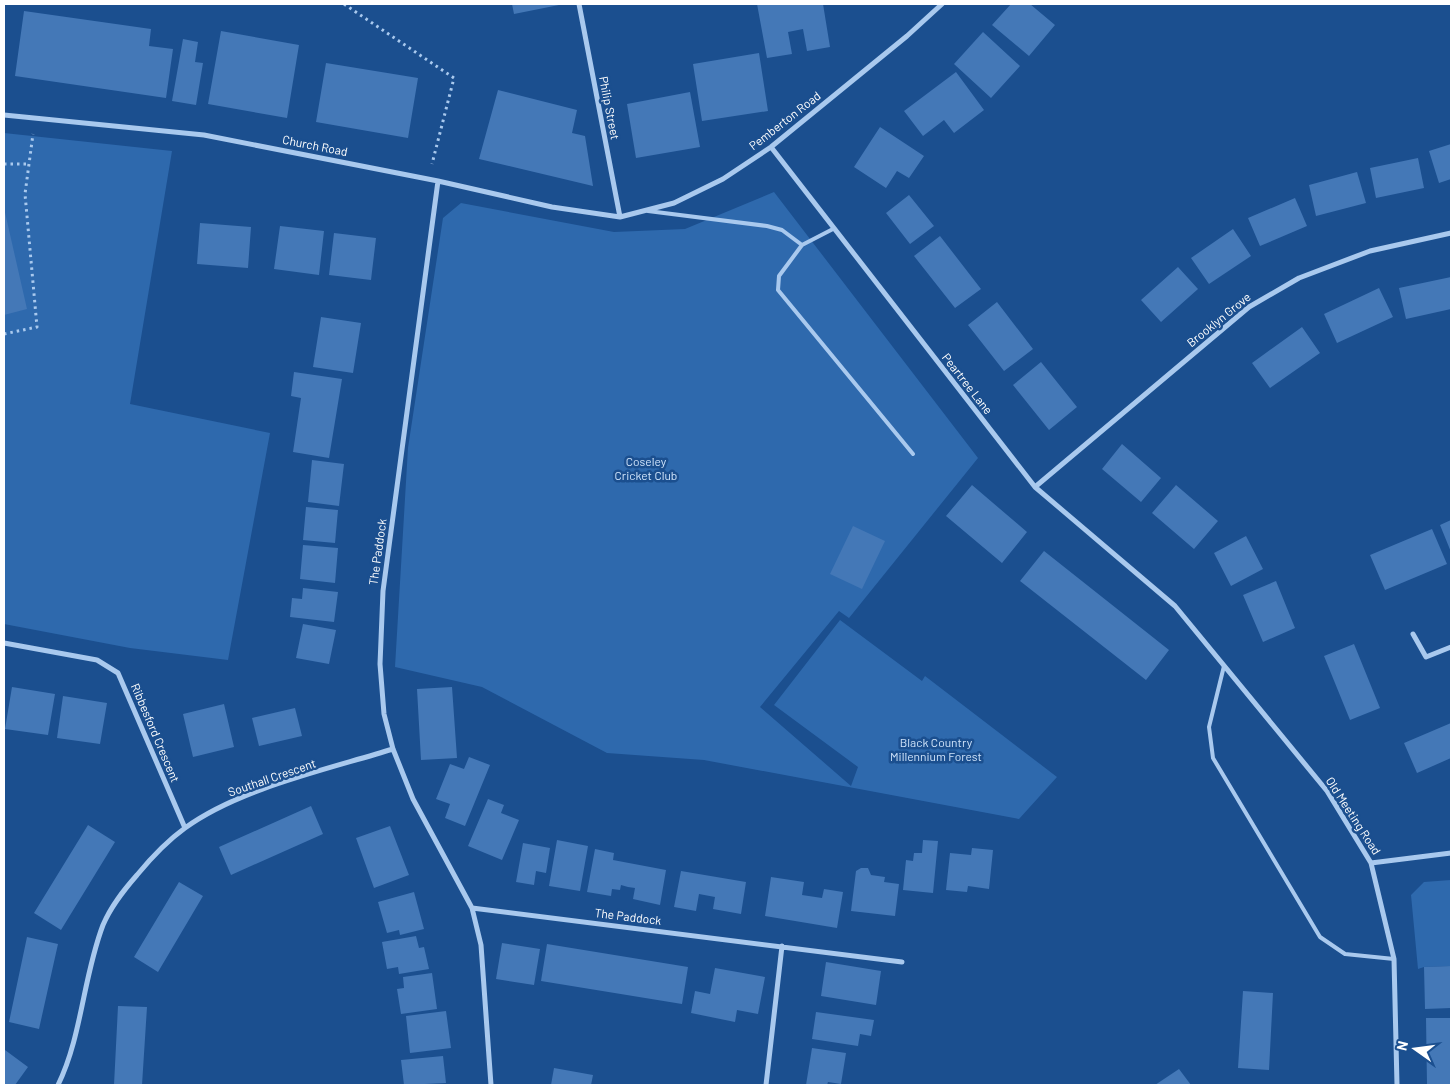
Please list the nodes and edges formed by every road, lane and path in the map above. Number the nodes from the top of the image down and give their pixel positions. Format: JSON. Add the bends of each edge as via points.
{"nodes":[{"id":1,"x":344,"y":4,"type":"edge"},
{"id":2,"x":579,"y":4,"type":"edge"},
{"id":3,"x":942,"y":4,"type":"edge"},
{"id":4,"x":4,"y":115,"type":"edge"},
{"id":5,"x":35,"y":118,"type":"junction"},
{"id":6,"x":771,"y":147,"type":"junction"},
{"id":7,"x":4,"y":164,"type":"edge"},
{"id":8,"x":29,"y":164,"type":"junction"},
{"id":9,"x":438,"y":181,"type":"junction"},
{"id":10,"x":645,"y":210,"type":"junction"},
{"id":11,"x":620,"y":217,"type":"junction"},
{"id":12,"x":833,"y":229,"type":"junction"},
{"id":13,"x":1451,"y":233,"type":"edge"},
{"id":14,"x":802,"y":245,"type":"junction"},
{"id":15,"x":4,"y":334,"type":"edge"},
{"id":16,"x":913,"y":454,"type":"dead end"},
{"id":17,"x":1035,"y":487,"type":"junction"},
{"id":18,"x":1175,"y":606,"type":"joint"},
{"id":19,"x":1413,"y":634,"type":"dead end"},
{"id":20,"x":4,"y":643,"type":"edge"},
{"id":21,"x":1451,"y":647,"type":"edge"},
{"id":22,"x":1224,"y":665,"type":"junction"},
{"id":23,"x":393,"y":749,"type":"junction"},
{"id":24,"x":185,"y":828,"type":"junction"},
{"id":25,"x":1451,"y":853,"type":"edge"},
{"id":26,"x":1371,"y":863,"type":"junction"},
{"id":27,"x":472,"y":908,"type":"junction"},
{"id":28,"x":782,"y":946,"type":"junction"},
{"id":29,"x":1394,"y":959,"type":"junction"},
{"id":30,"x":902,"y":962,"type":"dead end"},
{"id":31,"x":58,"y":1085,"type":"edge"},
{"id":32,"x":491,"y":1085,"type":"edge"},
{"id":33,"x":766,"y":1085,"type":"edge"},
{"id":34,"x":1397,"y":1085,"type":"edge"}],
"edges":[{"from":1,"to":9,"type":"path","via":[[454,78],[432,163]]},
{"from":2,"to":11,"type":"street","name":"Philip Street"},
{"from":3,"to":6,"type":"street","name":"Pemberton Road"},
{"from":4,"to":5,"type":"street","name":"Church Road"},
{"from":5,"to":8,"type":"path"},
{"from":5,"to":9,"type":"street","name":"Church Road","via":[[204,135]]},
{"from":6,"to":10,"type":"street","name":"Pemberton Road","via":[[723,179],[674,203]]},
{"from":6,"to":12,"type":"street","name":"Peartree Lane"},
{"from":7,"to":8,"type":"path"},
{"from":8,"to":15,"type":"path","via":[[24,194],[37,327]]},
{"from":9,"to":11,"type":"street","name":"Church Road","via":[[552,207]]},
{"from":9,"to":23,"type":"street","name":"The Paddock","via":[[383,591],[380,664],[384,714]]},
{"from":10,"to":11,"type":"street","name":"Pemberton Road"},
{"from":10,"to":14,"type":"lane","via":[[767,226],[782,230]]},
{"from":12,"to":14,"type":"lane"},
{"from":12,"to":17,"type":"street","name":"Peartree Lane"},
{"from":13,"to":17,"type":"street","name":"Brooklyn Grove","via":[[1370,251],[1299,278],[1248,307]]},
{"from":14,"to":16,"type":"lane","via":[[779,276],[778,290]]},
{"from":17,"to":18,"type":"street","name":"Peartree Lane"},
{"from":18,"to":22,"type":"street","name":"Old Meeting Road"},
{"from":19,"to":21,"type":"street","via":[[1426,658]]},
{"from":20,"to":24,"type":"street","name":"Ribbesford Crescent","via":[[97,660],[118,673]]},
{"from":22,"to":26,"type":"street","name":"Old Meeting Road","via":[[1327,791]]},
{"from":22,"to":29,"type":"lane","via":[[1209,727],[1213,758],[1320,936],[1345,954]]},
{"from":23,"to":24,"type":"street","name":"Southall Crescent","via":[[255,792],[222,806]]},
{"from":23,"to":27,"type":"street","name":"The Paddock","via":[[413,799]]},
{"from":24,"to":31,"type":"street","name":"Southall Crescent","via":[[153,856],[124,890],[104,924]]},
{"from":25,"to":26,"type":"street"},
{"from":26,"to":29,"type":"street","name":"Old Meeting Road"},
{"from":27,"to":28,"type":"street","name":"The Paddock"},
{"from":27,"to":32,"type":"street","name":"The Paddock","via":[[481,945]]},
{"from":28,"to":30,"type":"street","name":"The Paddock"},
{"from":28,"to":33,"type":"street"},
{"from":29,"to":34,"type":"street","name":"Old Meeting Road"}]}
